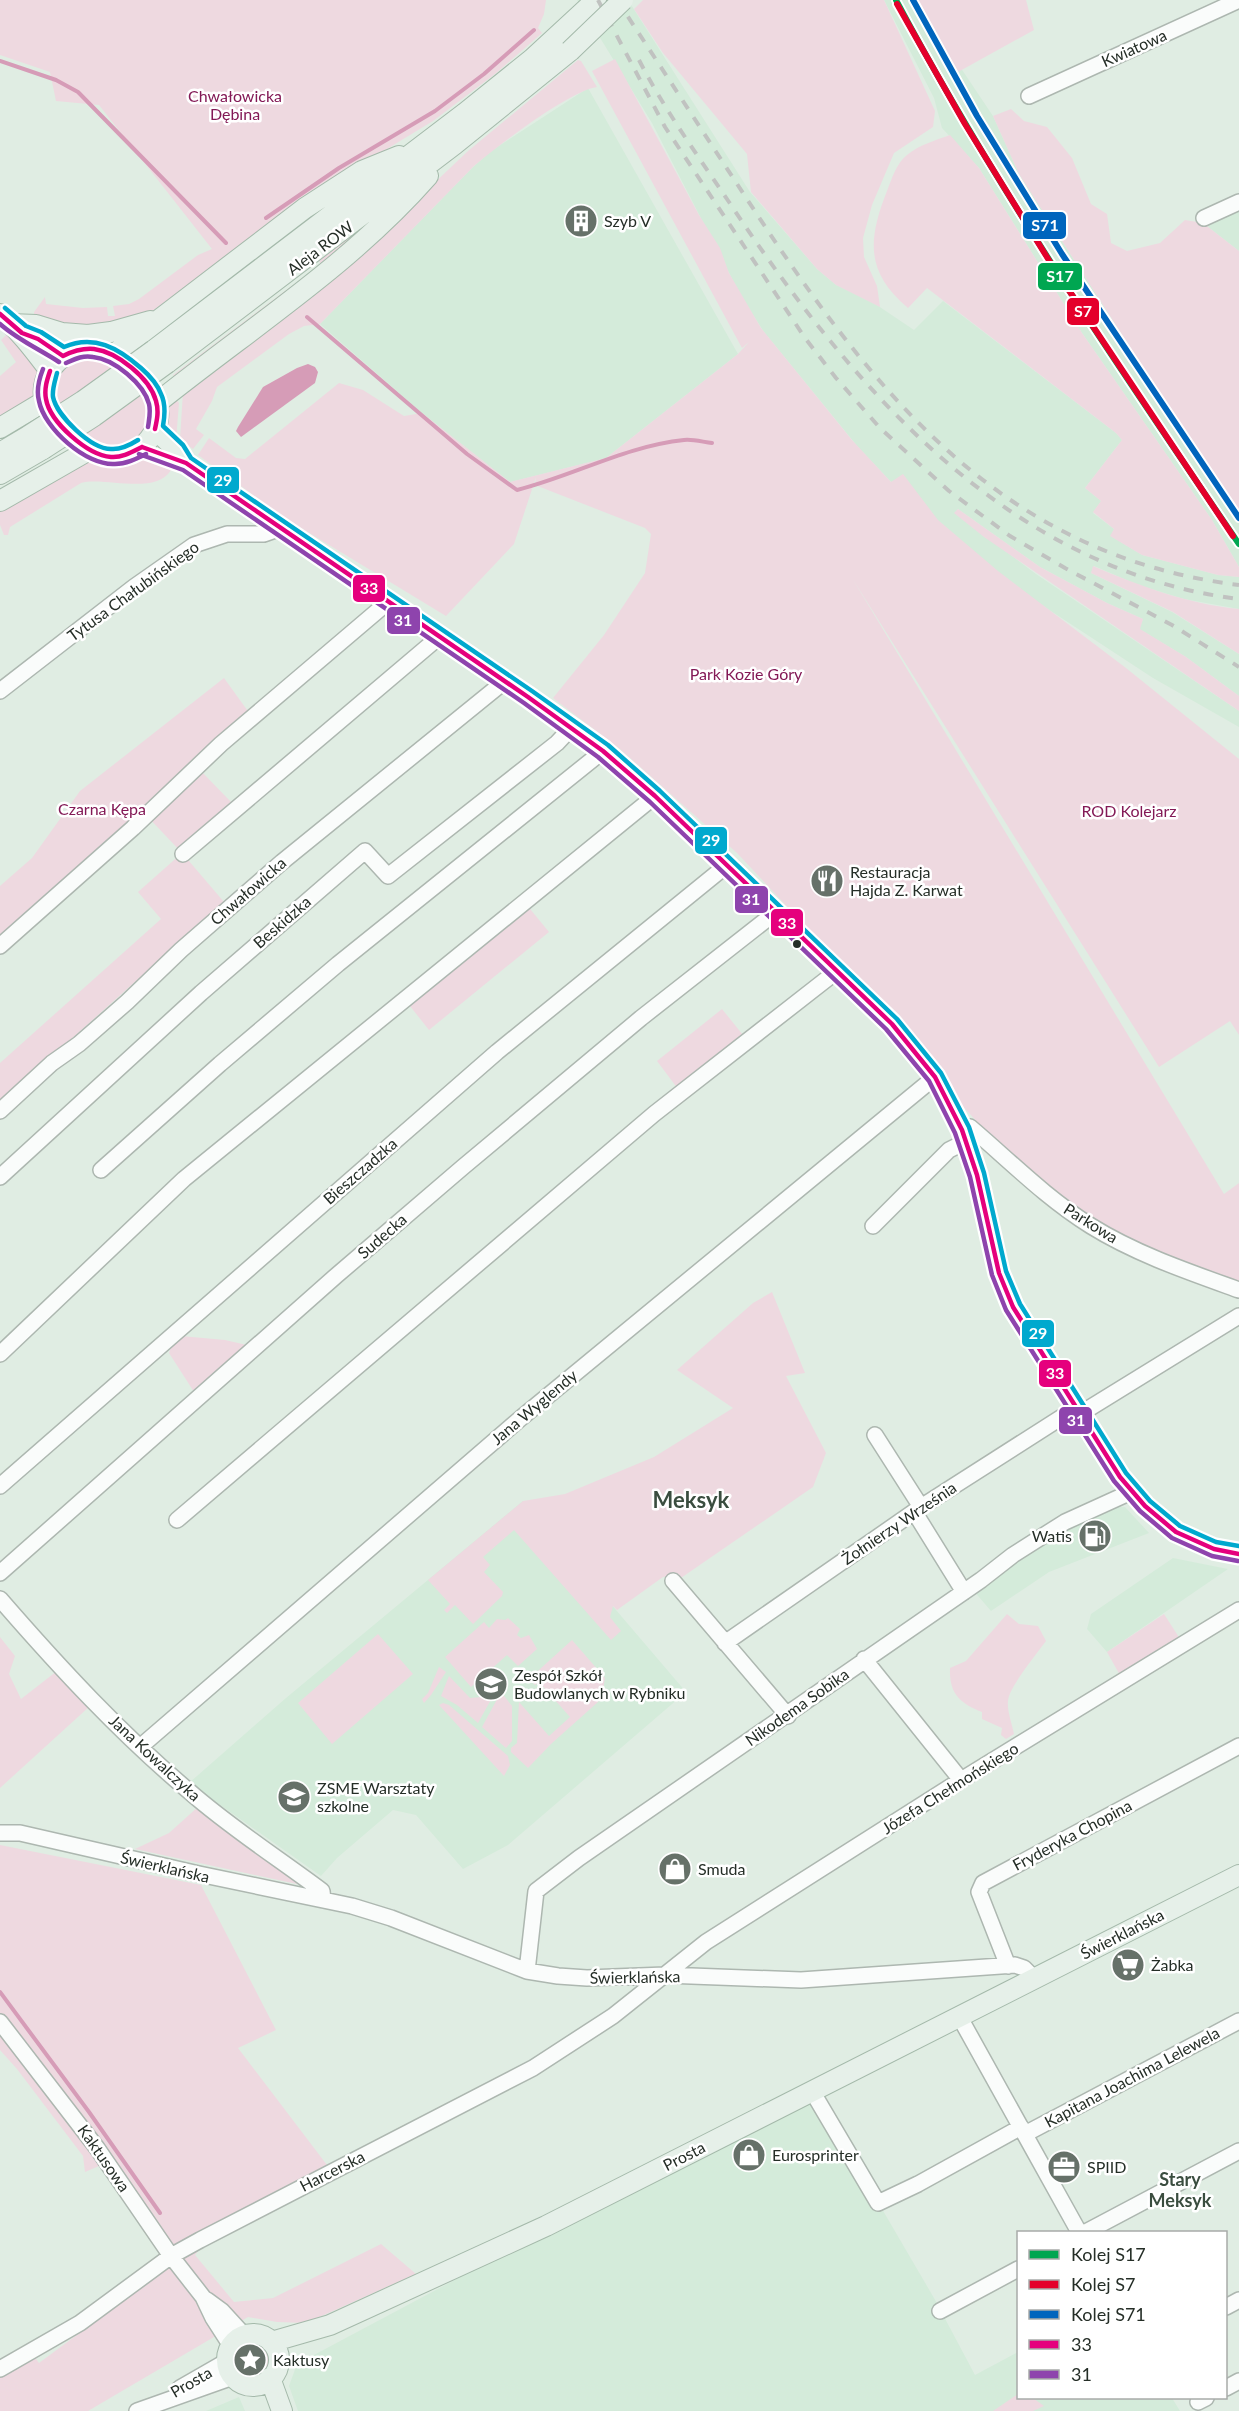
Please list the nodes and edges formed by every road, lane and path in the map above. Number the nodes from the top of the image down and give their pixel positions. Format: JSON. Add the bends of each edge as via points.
{"nodes":[{"id":1,"x":596,"y":0,"type":"edge"},
{"id":2,"x":623,"y":0,"type":"edge"},
{"id":3,"x":1239,"y":0,"type":"edge"},
{"id":4,"x":1029,"y":96,"type":"dead end"},
{"id":5,"x":455,"y":144,"type":"junction"},
{"id":6,"x":421,"y":147,"type":"junction"},
{"id":7,"x":1239,"y":202,"type":"edge"},
{"id":8,"x":1204,"y":218,"type":"dead end"},
{"id":9,"x":164,"y":316,"type":"junction"},
{"id":10,"x":11,"y":324,"type":"edge"},
{"id":11,"x":113,"y":355,"type":"junction"},
{"id":12,"x":160,"y":357,"type":"junction"},
{"id":13,"x":57,"y":363,"type":"junction"},
{"id":14,"x":45,"y":401,"type":"junction"},
{"id":15,"x":157,"y":403,"type":"junction"},
{"id":16,"x":0,"y":429,"type":"edge"},
{"id":17,"x":155,"y":429,"type":"junction"},
{"id":18,"x":37,"y":442,"type":"junction"},
{"id":19,"x":142,"y":447,"type":"junction"},
{"id":20,"x":89,"y":450,"type":"junction"},
{"id":21,"x":0,"y":453,"type":"edge"},
{"id":22,"x":186,"y":463,"type":"junction"},
{"id":23,"x":0,"y":474,"type":"edge"},
{"id":24,"x":0,"y":501,"type":"edge"},
{"id":25,"x":280,"y":528,"type":"junction"},
{"id":26,"x":388,"y":602,"type":"junction"},
{"id":27,"x":439,"y":637,"type":"junction"},
{"id":28,"x":505,"y":681,"type":"junction"},
{"id":29,"x":0,"y":691,"type":"edge"},
{"id":30,"x":572,"y":727,"type":"junction"},
{"id":31,"x":603,"y":751,"type":"junction"},
{"id":32,"x":655,"y":796,"type":"junction"},
{"id":33,"x":183,"y":854,"type":"dead end"},
{"id":34,"x":727,"y":865,"type":"junction"},
{"id":35,"x":776,"y":912,"type":"junction"},
{"id":36,"x":0,"y":946,"type":"edge"},
{"id":37,"x":837,"y":971,"type":"junction"},
{"id":38,"x":935,"y":1077,"type":"junction"},
{"id":39,"x":0,"y":1111,"type":"edge"},
{"id":40,"x":965,"y":1135,"type":"junction"},
{"id":41,"x":101,"y":1170,"type":"dead end"},
{"id":42,"x":0,"y":1177,"type":"edge"},
{"id":43,"x":873,"y":1226,"type":"dead end"},
{"id":44,"x":1239,"y":1290,"type":"edge"},
{"id":45,"x":1239,"y":1316,"type":"edge"},
{"id":46,"x":0,"y":1354,"type":"edge"},
{"id":47,"x":1078,"y":1411,"type":"junction"},
{"id":48,"x":875,"y":1435,"type":"dead end"},
{"id":49,"x":0,"y":1486,"type":"edge"},
{"id":50,"x":1131,"y":1492,"type":"junction"},
{"id":51,"x":918,"y":1510,"type":"junction"},
{"id":52,"x":177,"y":1520,"type":"dead end"},
{"id":53,"x":1239,"y":1554,"type":"edge"},
{"id":54,"x":0,"y":1573,"type":"edge"},
{"id":55,"x":673,"y":1581,"type":"dead end"},
{"id":56,"x":964,"y":1592,"type":"junction"},
{"id":57,"x":0,"y":1599,"type":"edge"},
{"id":58,"x":1239,"y":1610,"type":"edge"},
{"id":59,"x":725,"y":1643,"type":"junction"},
{"id":60,"x":864,"y":1659,"type":"junction"},
{"id":61,"x":788,"y":1716,"type":"junction"},
{"id":62,"x":1239,"y":1746,"type":"edge"},
{"id":63,"x":140,"y":1747,"type":"junction"},
{"id":64,"x":960,"y":1780,"type":"junction"},
{"id":65,"x":0,"y":1823,"type":"edge"},
{"id":66,"x":0,"y":1833,"type":"edge"},
{"id":67,"x":20,"y":1833,"type":"junction"},
{"id":68,"x":1239,"y":1875,"type":"edge"},
{"id":69,"x":322,"y":1900,"type":"junction"},
{"id":70,"x":1008,"y":1966,"type":"junction"},
{"id":71,"x":527,"y":1971,"type":"junction"},
{"id":72,"x":665,"y":1975,"type":"junction"},
{"id":73,"x":1034,"y":1978,"type":"junction"},
{"id":74,"x":959,"y":2016,"type":"junction"},
{"id":75,"x":1239,"y":2021,"type":"edge"},
{"id":76,"x":0,"y":2022,"type":"edge"},
{"id":77,"x":812,"y":2091,"type":"junction"},
{"id":78,"x":1023,"y":2130,"type":"junction"},
{"id":79,"x":1239,"y":2151,"type":"edge"},
{"id":80,"x":1078,"y":2231,"type":"edge"},
{"id":81,"x":1088,"y":2231,"type":"edge"},
{"id":82,"x":171,"y":2256,"type":"junction"},
{"id":83,"x":1017,"y":2270,"type":"edge"},
{"id":84,"x":940,"y":2311,"type":"dead end"},
{"id":85,"x":275,"y":2350,"type":"junction"},
{"id":86,"x":234,"y":2355,"type":"junction"},
{"id":87,"x":0,"y":2369,"type":"edge"},
{"id":88,"x":262,"y":2382,"type":"junction"},
{"id":89,"x":137,"y":2411,"type":"edge"},
{"id":90,"x":269,"y":2411,"type":"edge"},
{"id":91,"x":282,"y":2411,"type":"edge"}],
"edges":[{"from":1,"to":6,"type":"main road","name":"Aleja ROW","via":[[550,43]]},
{"from":2,"to":5,"type":"main road","name":"Aleja ROW","bridge":true,"via":[[570,51]]},
{"from":3,"to":4,"type":"street","name":"Kwiatowa"},
{"from":5,"to":12,"type":"main road","name":"Aleja ROW"},
{"from":5,"to":15,"type":"main road","via":[[403,205],[359,245]]},
{"from":6,"to":9,"type":"main road","via":[[362,171],[329,192]]},
{"from":6,"to":12,"type":"main road","name":"Aleja ROW"},
{"from":7,"to":8,"type":"street"},
{"from":9,"to":10,"type":"main road","via":[[126,329],[88,335]]},
{"from":9,"to":11,"type":"main road"},
{"from":10,"to":13,"type":"main road","via":[[38,339]]},
{"from":11,"to":13,"type":"main road","via":[[90,348],[74,351]]},
{"from":11,"to":15,"type":"main road","via":[[147,384]]},
{"from":12,"to":18,"type":"main road","name":"Aleja ROW","bridge":true,"via":[[83,401]]},
{"from":13,"to":14,"type":"main road","via":[[45,389]]},
{"from":14,"to":16,"type":"main road"},
{"from":14,"to":20,"type":"main road","via":[[56,422]]},
{"from":15,"to":17,"type":"main road"},
{"from":17,"to":19,"type":"main road"},
{"from":17,"to":22,"type":"main road"},
{"from":18,"to":21,"type":"main road","name":"Aleja ROW"},
{"from":18,"to":23,"type":"main road","name":"Aleja ROW"},
{"from":19,"to":20,"type":"main road","via":[[117,457]]},
{"from":19,"to":22,"type":"main road"},
{"from":20,"to":24,"type":"main road"},
{"from":22,"to":25,"type":"main road"},
{"from":25,"to":26,"type":"main road"},
{"from":25,"to":29,"type":"street","name":"Tytusa Chałubińskiego","via":[[264,534],[226,534],[194,545]]},
{"from":26,"to":27,"type":"main road"},
{"from":26,"to":36,"type":"street","via":[[221,744]]},
{"from":27,"to":28,"type":"main road"},
{"from":27,"to":33,"type":"street"},
{"from":28,"to":30,"type":"main road"},
{"from":28,"to":39,"type":"street","name":"Chwałowicka","via":[[282,862]]},
{"from":30,"to":31,"type":"main road"},
{"from":30,"to":42,"type":"street","name":"Beskidzka","via":[[388,876],[365,851],[192,1001]]},
{"from":31,"to":32,"type":"main road"},
{"from":31,"to":41,"type":"street","via":[[338,964]]},
{"from":32,"to":34,"type":"main road"},
{"from":32,"to":46,"type":"street","via":[[184,1179]]},
{"from":34,"to":35,"type":"main road"},
{"from":34,"to":49,"type":"street","name":"Bieszczadzka","via":[[497,1052]]},
{"from":35,"to":37,"type":"main road"},
{"from":35,"to":54,"type":"street","name":"Sudecka","via":[[641,1018],[463,1167]]},
{"from":37,"to":38,"type":"main road","via":[[902,1035]]},
{"from":37,"to":52,"type":"street","via":[[654,1114]]},
{"from":38,"to":40,"type":"main road"},
{"from":38,"to":63,"type":"street","name":"Jana Wyglendy","via":[[521,1418]]},
{"from":40,"to":43,"type":"street"},
{"from":40,"to":44,"type":"street","name":"Parkowa","via":[[970,1127],[1031,1183],[1091,1226],[1137,1250]]},
{"from":40,"to":47,"type":"main road","via":[[1001,1279],[1013,1307]]},
{"from":45,"to":47,"type":"street"},
{"from":47,"to":50,"type":"main road"},
{"from":47,"to":51,"type":"street","name":"Żołnierzy Września"},
{"from":48,"to":51,"type":"street"},
{"from":50,"to":53,"type":"main road","via":[[1176,1532],[1214,1549]]},
{"from":50,"to":56,"type":"street","name":"Nikodema Sobika","via":[[1065,1522]]},
{"from":51,"to":56,"type":"street"},
{"from":51,"to":59,"type":"street","name":"Żołnierzy Września"},
{"from":55,"to":59,"type":"street"},
{"from":56,"to":60,"type":"street","name":"Nikodema Sobika"},
{"from":57,"to":63,"type":"street","name":"Jana Kowalczyka"},
{"from":58,"to":64,"type":"street","name":"Józefa Chełmońskiego"},
{"from":59,"to":61,"type":"street"},
{"from":60,"to":61,"type":"street","name":"Nikodema Sobika"},
{"from":60,"to":64,"type":"street"},
{"from":61,"to":71,"type":"street","name":"Nikodema Sobika","via":[[536,1891]]},
{"from":62,"to":70,"type":"street","name":"Fryderyka Chopina","via":[[983,1882],[979,1892]]},
{"from":63,"to":69,"type":"street","name":"Jana Kowalczyka","via":[[205,1805],[322,1891]]},
{"from":64,"to":72,"type":"street","name":"Józefa Chełmońskiego","via":[[706,1942]]},
{"from":65,"to":67,"type":"street","name":"Świerklańska"},
{"from":66,"to":67,"type":"street","name":"Świerklańska"},
{"from":67,"to":69,"type":"street","name":"Świerklańska"},
{"from":68,"to":73,"type":"main road","name":"Świerklańska"},
{"from":69,"to":71,"type":"street","name":"Świerklańska","via":[[391,1918]]},
{"from":70,"to":72,"type":"street","name":"Świerklańska","via":[[801,1980]]},
{"from":70,"to":73,"type":"street","name":"Świerklańska","via":[[1024,1968]]},
{"from":71,"to":72,"type":"street","name":"Świerklańska","via":[[587,1978]]},
{"from":72,"to":82,"type":"street","name":"Harcerska","via":[[613,2016],[533,2068]]},
{"from":73,"to":74,"type":"main road","name":"Prosta"},
{"from":74,"to":77,"type":"main road","name":"Prosta"},
{"from":74,"to":78,"type":"street"},
{"from":75,"to":78,"type":"street","name":"Kapitana Joachima Lelewela"},
{"from":76,"to":82,"type":"street","name":"Kaktusowa","via":[[74,2115]]},
{"from":77,"to":78,"type":"street","name":"Kapitana Joachima Lelewela","via":[[878,2203]]},
{"from":77,"to":85,"type":"main road","name":"Prosta","via":[[546,2226]]},
{"from":78,"to":80,"type":"street"},
{"from":79,"to":81,"type":"street"},
{"from":82,"to":86,"type":"street","name":"Kaktusowa","via":[[203,2298]]},
{"from":82,"to":87,"type":"street","name":"Harcerska","via":[[80,2323]]},
{"from":83,"to":84,"type":"street"},
{"from":85,"to":86,"type":"main road","via":[[260,2335]]},
{"from":85,"to":88,"type":"main road","via":[[275,2371]]},
{"from":86,"to":88,"type":"main road","via":[[243,2383]]},
{"from":86,"to":89,"type":"street","name":"Prosta"},
{"from":88,"to":90,"type":"main road"},
{"from":88,"to":91,"type":"main road"}]}
